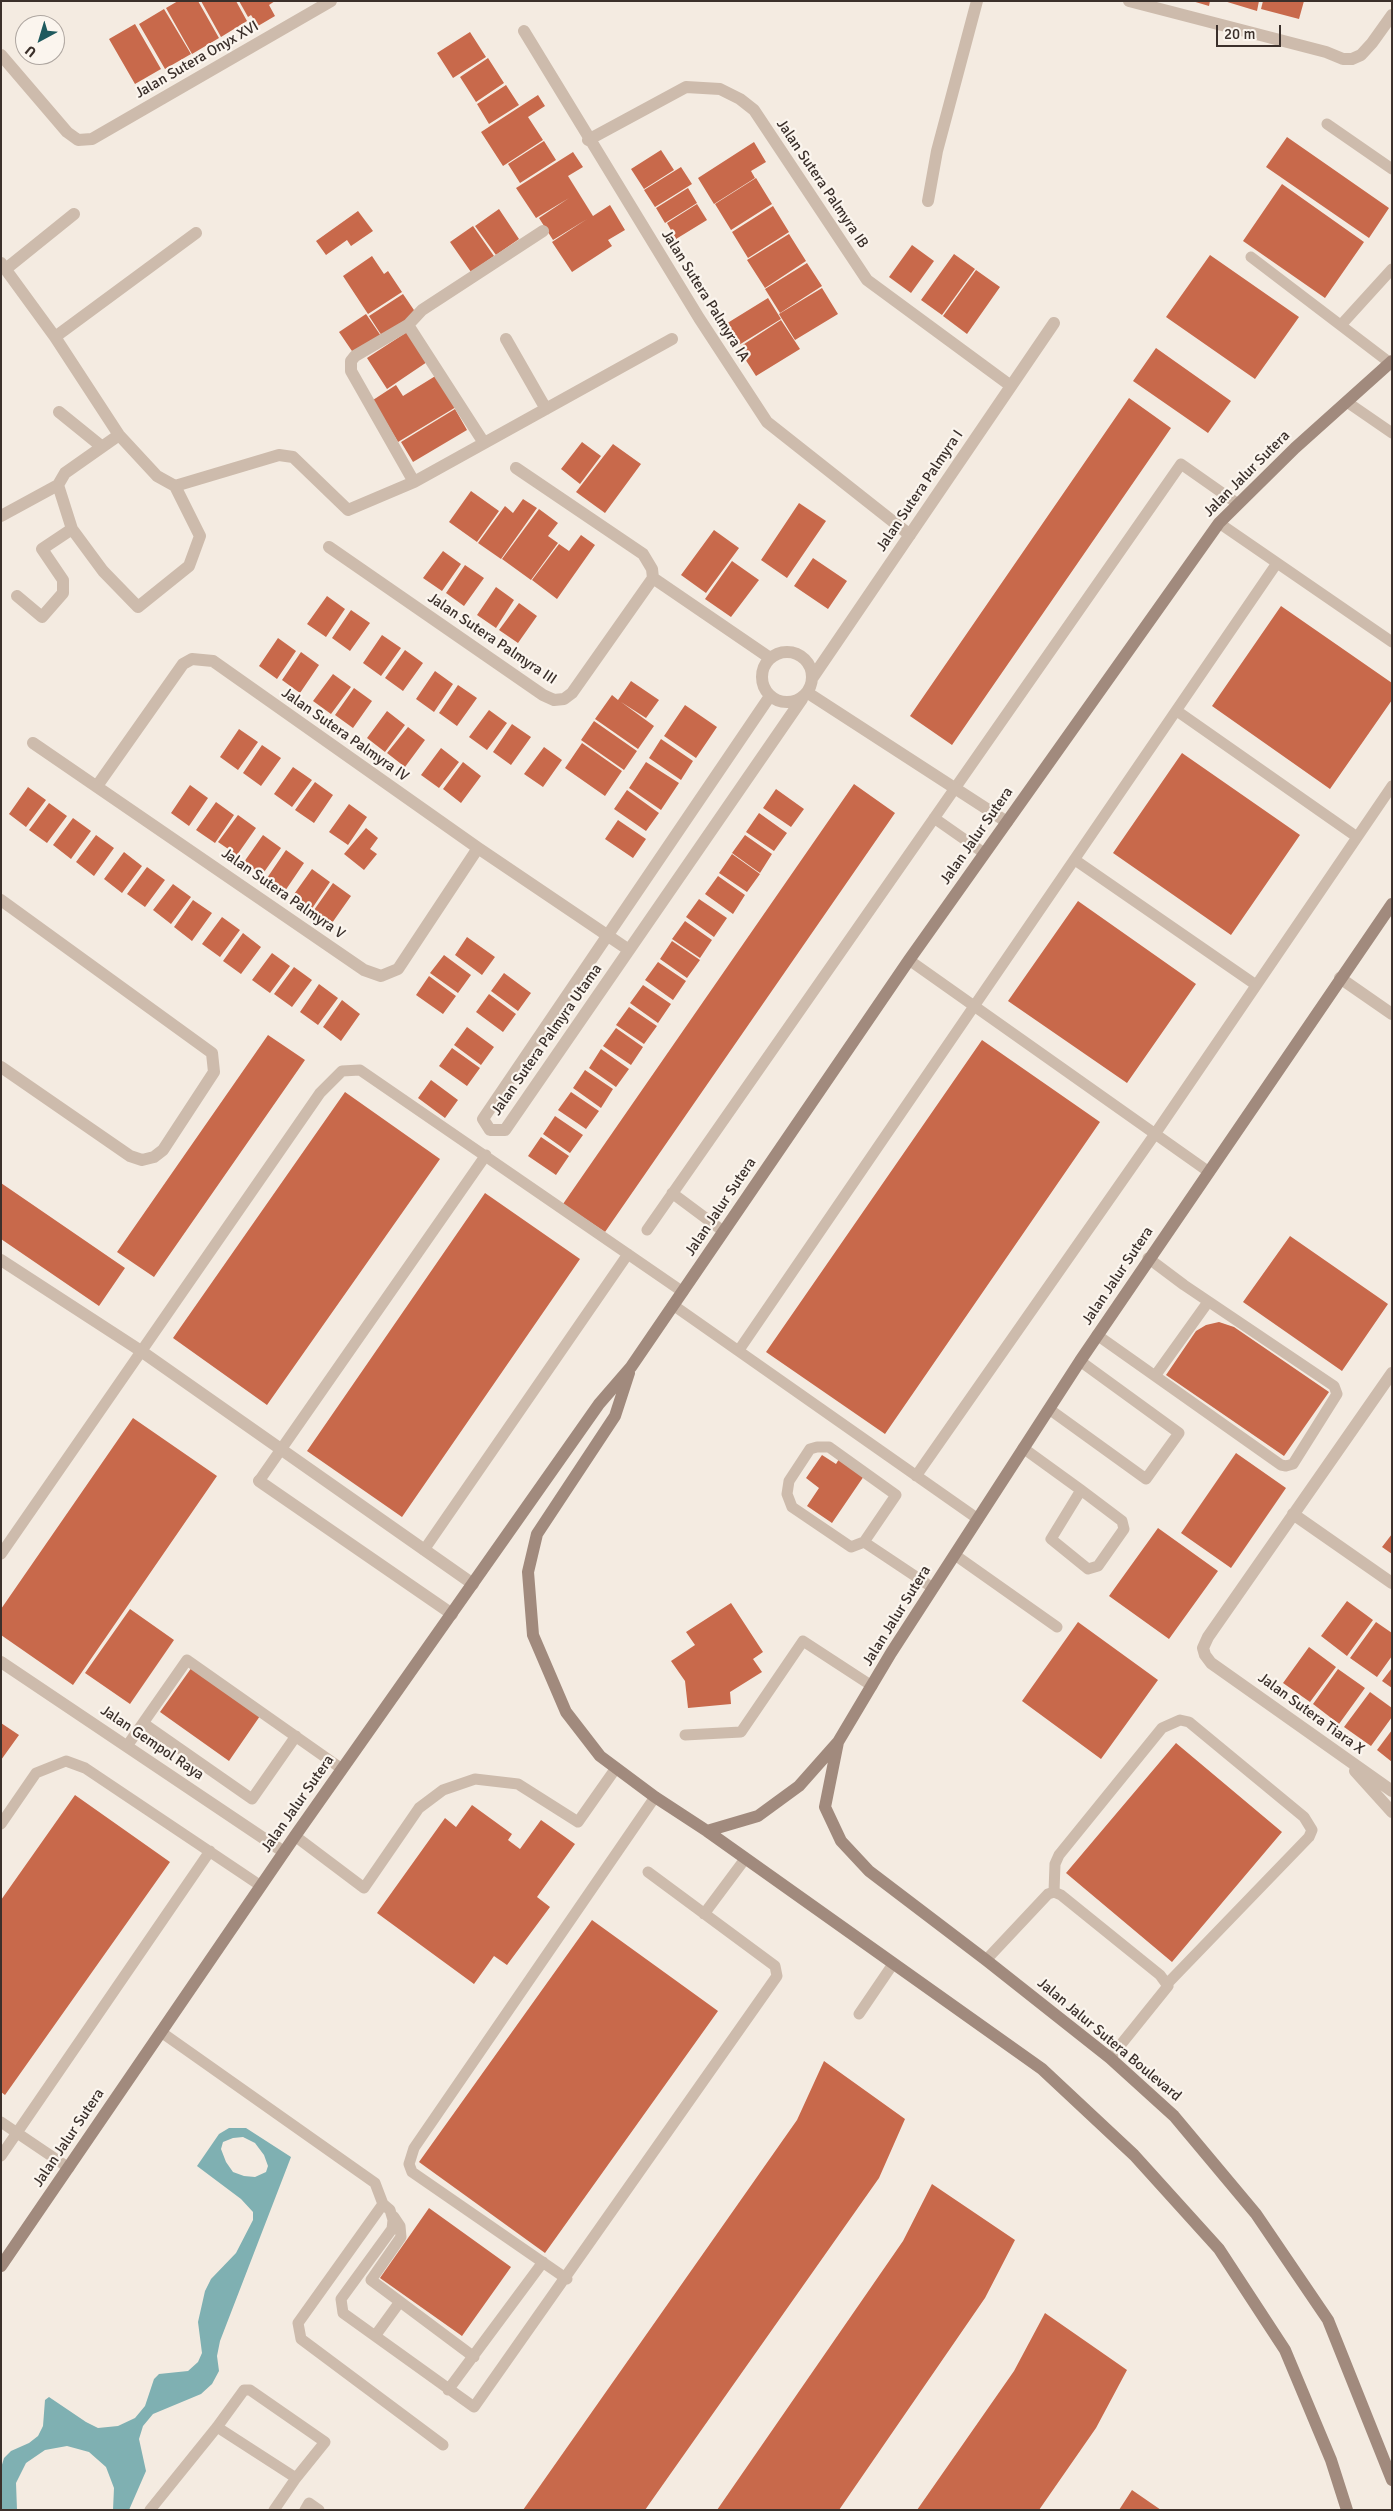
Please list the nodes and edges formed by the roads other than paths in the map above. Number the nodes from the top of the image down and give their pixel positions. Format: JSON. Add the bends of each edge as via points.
{"nodes":[{"id":1,"x":331,"y":1,"type":"edge"},
{"id":2,"x":977,"y":1,"type":"edge"},
{"id":3,"x":1129,"y":1,"type":"edge"},
{"id":4,"x":1392,"y":14,"type":"edge"},
{"id":5,"x":524,"y":31,"type":"dead end"},
{"id":6,"x":1,"y":54,"type":"edge"},
{"id":7,"x":1327,"y":124,"type":"dead end"},
{"id":8,"x":588,"y":140,"type":"junction"},
{"id":9,"x":1392,"y":170,"type":"edge"},
{"id":10,"x":928,"y":201,"type":"dead end"},
{"id":11,"x":74,"y":214,"type":"dead end"},
{"id":12,"x":543,"y":231,"type":"dead end"},
{"id":13,"x":196,"y":234,"type":"dead end"},
{"id":14,"x":1251,"y":257,"type":"dead end"},
{"id":15,"x":4,"y":266,"type":"edge"},
{"id":16,"x":1392,"y":269,"type":"edge"},
{"id":17,"x":1054,"y":323,"type":"dead end"},
{"id":18,"x":408,"y":325,"type":"junction"},
{"id":19,"x":1341,"y":325,"type":"junction"},
{"id":20,"x":55,"y":337,"type":"junction"},
{"id":21,"x":506,"y":338,"type":"dead end"},
{"id":22,"x":672,"y":339,"type":"dead end"},
{"id":23,"x":1391,"y":362,"type":"edge"},
{"id":24,"x":1011,"y":386,"type":"junction"},
{"id":25,"x":1347,"y":402,"type":"junction"},
{"id":26,"x":546,"y":409,"type":"junction"},
{"id":27,"x":59,"y":412,"type":"dead end"},
{"id":28,"x":1392,"y":432,"type":"edge"},
{"id":29,"x":119,"y":435,"type":"junction"},
{"id":30,"x":484,"y":443,"type":"junction"},
{"id":31,"x":101,"y":446,"type":"junction"},
{"id":32,"x":516,"y":468,"type":"dead end"},
{"id":33,"x":414,"y":482,"type":"junction"},
{"id":34,"x":58,"y":485,"type":"junction"},
{"id":35,"x":175,"y":486,"type":"junction"},
{"id":36,"x":1238,"y":504,"type":"junction"},
{"id":37,"x":1,"y":516,"type":"edge"},
{"id":38,"x":1219,"y":523,"type":"junction"},
{"id":39,"x":72,"y":529,"type":"junction"},
{"id":40,"x":910,"y":535,"type":"junction"},
{"id":41,"x":329,"y":547,"type":"dead end"},
{"id":42,"x":1277,"y":563,"type":"junction"},
{"id":43,"x":653,"y":578,"type":"junction"},
{"id":44,"x":17,"y":596,"type":"dead end"},
{"id":45,"x":1392,"y":642,"type":"edge"},
{"id":46,"x":770,"y":658,"type":"junction"},
{"id":47,"x":812,"y":677,"type":"junction"},
{"id":48,"x":770,"y":696,"type":"junction"},
{"id":49,"x":805,"y":696,"type":"junction"},
{"id":50,"x":1177,"y":711,"type":"junction"},
{"id":51,"x":33,"y":744,"type":"dead end"},
{"id":52,"x":97,"y":786,"type":"junction"},
{"id":53,"x":1392,"y":786,"type":"edge"},
{"id":54,"x":954,"y":789,"type":"junction"},
{"id":55,"x":934,"y":818,"type":"junction"},
{"id":56,"x":1006,"y":822,"type":"junction"},
{"id":57,"x":1357,"y":837,"type":"junction"},
{"id":58,"x":478,"y":848,"type":"junction"},
{"id":59,"x":984,"y":853,"type":"junction"},
{"id":60,"x":1076,"y":860,"type":"junction"},
{"id":61,"x":1,"y":900,"type":"edge"},
{"id":62,"x":1392,"y":904,"type":"edge"},
{"id":63,"x":608,"y":936,"type":"junction"},
{"id":64,"x":629,"y":950,"type":"junction"},
{"id":65,"x":909,"y":960,"type":"junction"},
{"id":66,"x":1340,"y":978,"type":"junction"},
{"id":67,"x":1256,"y":985,"type":"junction"},
{"id":68,"x":975,"y":1007,"type":"junction"},
{"id":69,"x":1392,"y":1014,"type":"edge"},
{"id":70,"x":1,"y":1066,"type":"edge"},
{"id":71,"x":1155,"y":1134,"type":"junction"},
{"id":72,"x":486,"y":1155,"type":"junction"},
{"id":73,"x":1209,"y":1172,"type":"junction"},
{"id":74,"x":672,"y":1193,"type":"junction"},
{"id":75,"x":647,"y":1230,"type":"dead end"},
{"id":76,"x":724,"y":1231,"type":"junction"},
{"id":77,"x":628,"y":1254,"type":"junction"},
{"id":78,"x":1148,"y":1258,"type":"junction"},
{"id":79,"x":1,"y":1260,"type":"edge"},
{"id":80,"x":682,"y":1292,"type":"junction"},
{"id":81,"x":1208,"y":1302,"type":"junction"},
{"id":82,"x":673,"y":1305,"type":"junction"},
{"id":83,"x":1097,"y":1335,"type":"junction"},
{"id":84,"x":738,"y":1350,"type":"junction"},
{"id":85,"x":141,"y":1351,"type":"junction"},
{"id":86,"x":1080,"y":1361,"type":"junction"},
{"id":87,"x":631,"y":1367,"type":"junction"},
{"id":88,"x":1392,"y":1373,"type":"edge"},
{"id":89,"x":1155,"y":1376,"type":"junction"},
{"id":90,"x":1049,"y":1409,"type":"junction"},
{"id":91,"x":1023,"y":1448,"type":"junction"},
{"id":92,"x":281,"y":1450,"type":"junction"},
{"id":93,"x":916,"y":1476,"type":"junction"},
{"id":94,"x":259,"y":1481,"type":"joint"},
{"id":95,"x":1081,"y":1490,"type":"junction"},
{"id":96,"x":1293,"y":1514,"type":"junction"},
{"id":97,"x":978,"y":1519,"type":"junction"},
{"id":98,"x":864,"y":1542,"type":"junction"},
{"id":99,"x":424,"y":1550,"type":"junction"},
{"id":100,"x":1,"y":1554,"type":"edge"},
{"id":101,"x":955,"y":1554,"type":"junction"},
{"id":102,"x":1392,"y":1583,"type":"edge"},
{"id":103,"x":472,"y":1584,"type":"junction"},
{"id":104,"x":933,"y":1588,"type":"junction"},
{"id":105,"x":452,"y":1614,"type":"junction"},
{"id":106,"x":1057,"y":1627,"type":"dead end"},
{"id":107,"x":1,"y":1662,"type":"edge"},
{"id":108,"x":872,"y":1686,"type":"junction"},
{"id":109,"x":144,"y":1723,"type":"junction"},
{"id":110,"x":685,"y":1735,"type":"dead end"},
{"id":111,"x":296,"y":1736,"type":"junction"},
{"id":112,"x":838,"y":1742,"type":"junction"},
{"id":113,"x":127,"y":1746,"type":"junction"},
{"id":114,"x":1342,"y":1756,"type":"junction"},
{"id":115,"x":616,"y":1768,"type":"junction"},
{"id":116,"x":342,"y":1769,"type":"junction"},
{"id":117,"x":1392,"y":1791,"type":"edge"},
{"id":118,"x":655,"y":1798,"type":"junction"},
{"id":119,"x":1392,"y":1812,"type":"edge"},
{"id":120,"x":1,"y":1824,"type":"edge"},
{"id":121,"x":707,"y":1831,"type":"junction"},
{"id":122,"x":295,"y":1836,"type":"junction"},
{"id":123,"x":210,"y":1851,"type":"junction"},
{"id":124,"x":284,"y":1852,"type":"junction"},
{"id":125,"x":746,"y":1859,"type":"junction"},
{"id":126,"x":648,"y":1872,"type":"dead end"},
{"id":127,"x":261,"y":1886,"type":"junction"},
{"id":128,"x":1054,"y":1892,"type":"junction"},
{"id":129,"x":704,"y":1914,"type":"junction"},
{"id":130,"x":986,"y":1960,"type":"junction"},
{"id":131,"x":893,"y":1964,"type":"junction"},
{"id":132,"x":1167,"y":1984,"type":"junction"},
{"id":133,"x":859,"y":2014,"type":"dead end"},
{"id":134,"x":161,"y":2032,"type":"junction"},
{"id":135,"x":1110,"y":2058,"type":"junction"},
{"id":136,"x":1,"y":2122,"type":"edge"},
{"id":137,"x":18,"y":2133,"type":"junction"},
{"id":138,"x":1,"y":2156,"type":"edge"},
{"id":139,"x":68,"y":2168,"type":"junction"},
{"id":140,"x":383,"y":2204,"type":"junction"},
{"id":141,"x":393,"y":2216,"type":"junction"},
{"id":142,"x":543,"y":2262,"type":"junction"},
{"id":143,"x":1,"y":2266,"type":"edge"},
{"id":144,"x":567,"y":2279,"type":"junction"},
{"id":145,"x":400,"y":2302,"type":"junction"},
{"id":146,"x":375,"y":2336,"type":"junction"},
{"id":147,"x":474,"y":2357,"type":"junction"},
{"id":148,"x":448,"y":2390,"type":"junction"},
{"id":149,"x":217,"y":2427,"type":"junction"},
{"id":150,"x":443,"y":2445,"type":"dead end"},
{"id":151,"x":296,"y":2478,"type":"junction"},
{"id":152,"x":1392,"y":2480,"type":"edge"},
{"id":153,"x":150,"y":2510,"type":"edge"},
{"id":154,"x":274,"y":2510,"type":"edge"},
{"id":155,"x":305,"y":2510,"type":"edge"},
{"id":156,"x":319,"y":2510,"type":"edge"},
{"id":157,"x":1347,"y":2510,"type":"edge"}],
"edges":[{"from":1,"to":6,"type":"street","name":"Jalan Sutera Onyx XVI","via":[[92,140],[78,140],[67,132]]},
{"from":2,"to":10,"type":"street","via":[[937,151]]},
{"from":3,"to":4,"type":"street","via":[[1343,59],[1361,55]]},
{"from":5,"to":8,"type":"street","name":"Jalan Sutera Palmyra IA"},
{"from":7,"to":9,"type":"lane"},
{"from":8,"to":24,"type":"street","name":"Jalan Sutera Palmyra IB","via":[[686,87],[720,89],[740,99],[754,110],[867,280]]},
{"from":8,"to":40,"type":"street","name":"Jalan Sutera Palmyra IA","via":[[767,422]]},
{"from":11,"to":15,"type":"street"},
{"from":12,"to":18,"type":"street","via":[[422,310]]},
{"from":13,"to":20,"type":"street"},
{"from":14,"to":19,"type":"lane"},
{"from":15,"to":20,"type":"street"},
{"from":16,"to":19,"type":"lane"},
{"from":17,"to":24,"type":"street","name":"Jalan Sutera Palmyra I"},
{"from":18,"to":30,"type":"street"},
{"from":18,"to":33,"type":"street","via":[[355,356],[351,361],[351,371]]},
{"from":19,"to":23,"type":"lane"},
{"from":20,"to":29,"type":"street"},
{"from":21,"to":26,"type":"street"},
{"from":22,"to":26,"type":"street"},
{"from":23,"to":25,"type":"main road","name":"Jalan Jalur Sutera"},
{"from":24,"to":40,"type":"street","name":"Jalan Sutera Palmyra I"},
{"from":25,"to":28,"type":"lane"},
{"from":25,"to":36,"type":"main road","name":"Jalan Jalur Sutera"},
{"from":26,"to":30,"type":"street"},
{"from":27,"to":31,"type":"street"},
{"from":29,"to":31,"type":"street"},
{"from":29,"to":35,"type":"street","via":[[157,476]]},
{"from":30,"to":33,"type":"street"},
{"from":31,"to":34,"type":"street","via":[[65,473]]},
{"from":32,"to":43,"type":"street","via":[[643,554],[652,569]]},
{"from":33,"to":35,"type":"street","via":[[348,510],[293,457],[279,454]]},
{"from":34,"to":37,"type":"street"},
{"from":34,"to":39,"type":"street"},
{"from":35,"to":39,"type":"street","via":[[200,536],[189,566],[138,607],[103,571]]},
{"from":36,"to":38,"type":"main road","name":"Jalan Jalur Sutera"},
{"from":36,"to":54,"type":"lane","via":[[1181,464]]},
{"from":38,"to":42,"type":"lane"},
{"from":38,"to":56,"type":"main road","name":"Jalan Jalur Sutera"},
{"from":39,"to":44,"type":"street","via":[[42,549],[63,580],[63,593],[42,617]]},
{"from":40,"to":47,"type":"street","name":"Jalan Sutera Palmyra I"},
{"from":41,"to":43,"type":"street","name":"Jalan Sutera Palmyra III","via":[[554,700],[564,699],[572,693]]},
{"from":42,"to":45,"type":"lane"},
{"from":42,"to":50,"type":"lane"},
{"from":43,"to":46,"type":"street"},
{"from":46,"to":47,"type":"street","via":[[794,652],[808,662]]},
{"from":46,"to":48,"type":"street","via":[[762,673],[762,682]]},
{"from":47,"to":49,"type":"street","via":[[812,686]]},
{"from":48,"to":49,"type":"street","via":[[786,703]]},
{"from":48,"to":63,"type":"street","name":"Jalan Sutera Palmyra Utama"},
{"from":49,"to":54,"type":"street"},
{"from":49,"to":64,"type":"street","name":"Jalan Sutera Palmyra Utama"},
{"from":50,"to":57,"type":"lane"},
{"from":50,"to":60,"type":"lane"},
{"from":51,"to":52,"type":"street","name":"Jalan Sutera Palmyra V"},
{"from":52,"to":58,"type":"street","name":"Jalan Sutera Palmyra IV","via":[[183,664],[192,660],[213,662]]},
{"from":52,"to":58,"type":"street","name":"Jalan Sutera Palmyra V","via":[[364,970],[381,976],[398,969]]},
{"from":53,"to":57,"type":"lane"},
{"from":54,"to":55,"type":"lane"},
{"from":54,"to":56,"type":"street"},
{"from":55,"to":59,"type":"lane"},
{"from":55,"to":74,"type":"lane"},
{"from":56,"to":59,"type":"main road","name":"Jalan Jalur Sutera"},
{"from":57,"to":67,"type":"lane"},
{"from":58,"to":63,"type":"street","name":"Jalan Sutera Palmyra IV"},
{"from":59,"to":65,"type":"main road","name":"Jalan Jalur Sutera"},
{"from":60,"to":67,"type":"lane"},
{"from":60,"to":68,"type":"lane"},
{"from":61,"to":70,"type":"street","via":[[212,1053],[214,1072],[163,1150],[142,1160],[130,1156]]},
{"from":62,"to":66,"type":"main road","name":"Jalan Jalur Sutera"},
{"from":63,"to":64,"type":"street","name":"Jalan Sutera Palmyra IV"},
{"from":63,"to":64,"type":"street","name":"Jalan Sutera Palmyra Utama","via":[[483,1119],[490,1130],[505,1130]]},
{"from":65,"to":68,"type":"lane"},
{"from":65,"to":76,"type":"main road","name":"Jalan Jalur Sutera"},
{"from":66,"to":69,"type":"street"},
{"from":66,"to":73,"type":"main road","name":"Jalan Jalur Sutera"},
{"from":67,"to":71,"type":"lane"},
{"from":68,"to":71,"type":"lane"},
{"from":68,"to":84,"type":"lane"},
{"from":71,"to":73,"type":"lane"},
{"from":71,"to":93,"type":"lane"},
{"from":72,"to":77,"type":"lane"},
{"from":72,"to":85,"type":"lane","via":[[360,1070],[342,1071],[320,1093]]},
{"from":72,"to":92,"type":"lane"},
{"from":73,"to":78,"type":"main road","name":"Jalan Jalur Sutera"},
{"from":74,"to":75,"type":"lane"},
{"from":74,"to":76,"type":"lane"},
{"from":76,"to":80,"type":"main road","name":"Jalan Jalur Sutera"},
{"from":77,"to":80,"type":"lane"},
{"from":77,"to":99,"type":"lane"},
{"from":78,"to":81,"type":"lane"},
{"from":78,"to":83,"type":"main road","name":"Jalan Jalur Sutera"},
{"from":79,"to":85,"type":"street"},
{"from":80,"to":82,"type":"main road","name":"Jalan Jalur Sutera"},
{"from":81,"to":89,"type":"lane"},
{"from":81,"to":89,"type":"lane","via":[[1336,1389],[1337,1394],[1293,1464],[1282,1465]]},
{"from":82,"to":84,"type":"lane"},
{"from":82,"to":87,"type":"main road","name":"Jalan Jalur Sutera"},
{"from":83,"to":86,"type":"main road","name":"Jalan Jalur Sutera"},
{"from":83,"to":89,"type":"lane"},
{"from":84,"to":93,"type":"lane"},
{"from":85,"to":92,"type":"street"},
{"from":85,"to":100,"type":"lane"},
{"from":86,"to":90,"type":"main road","name":"Jalan Jalur Sutera"},
{"from":86,"to":90,"type":"lane","via":[[1179,1433],[1146,1479]]},
{"from":87,"to":103,"type":"main road","name":"Jalan Jalur Sutera","via":[[600,1404]]},
{"from":87,"to":115,"type":"main road","name":"Jalan Jalur Sutera","via":[[615,1416],[537,1534],[528,1572],[533,1635],[566,1712],[600,1756]]},
{"from":88,"to":96,"type":"street"},
{"from":90,"to":91,"type":"main road","name":"Jalan Jalur Sutera"},
{"from":91,"to":95,"type":"lane"},
{"from":91,"to":97,"type":"main road","name":"Jalan Jalur Sutera"},
{"from":92,"to":94,"type":"lane"},
{"from":92,"to":99,"type":"street"},
{"from":93,"to":97,"type":"lane"},
{"from":94,"to":105,"type":"street"},
{"from":95,"to":95,"type":"lane","via":[[1122,1521],[1124,1529],[1098,1566],[1088,1568],[1051,1539]]},
{"from":96,"to":102,"type":"street"},
{"from":96,"to":114,"type":"street","name":"Jalan Sutera Tiara X","via":[[1203,1648],[1211,1663]]},
{"from":97,"to":101,"type":"main road","name":"Jalan Jalur Sutera"},
{"from":98,"to":98,"type":"lane","via":[[851,1547],[792,1507],[787,1494],[789,1481],[810,1449],[829,1447],[896,1495]]},
{"from":98,"to":104,"type":"lane"},
{"from":99,"to":103,"type":"street"},
{"from":101,"to":104,"type":"main road","name":"Jalan Jalur Sutera"},
{"from":101,"to":106,"type":"lane"},
{"from":103,"to":105,"type":"main road","name":"Jalan Jalur Sutera"},
{"from":104,"to":108,"type":"main road","name":"Jalan Jalur Sutera"},
{"from":105,"to":116,"type":"main road","name":"Jalan Jalur Sutera"},
{"from":107,"to":113,"type":"street","name":"Jalan Gempol Raya"},
{"from":108,"to":110,"type":"lane","via":[[803,1641],[741,1732]]},
{"from":108,"to":112,"type":"main road","name":"Jalan Jalur Sutera"},
{"from":109,"to":111,"type":"lane","via":[[252,1798]]},
{"from":109,"to":111,"type":"lane","via":[[187,1660]]},
{"from":109,"to":113,"type":"lane"},
{"from":111,"to":116,"type":"lane"},
{"from":112,"to":121,"type":"main road","name":"Jalan Jalur Sutera","via":[[799,1786],[758,1816]]},
{"from":112,"to":130,"type":"main road","name":"Jalan Jalur Sutera Boulevard","via":[[825,1807],[841,1841],[869,1872]]},
{"from":113,"to":124,"type":"street","name":"Jalan Gempol Raya"},
{"from":114,"to":117,"type":"street","name":"Jalan Sutera Tiara X"},
{"from":114,"to":119,"type":"street"},
{"from":115,"to":118,"type":"main road","name":"Jalan Jalur Sutera"},
{"from":115,"to":122,"type":"lane","via":[[578,1822],[518,1784],[475,1779],[443,1790],[419,1808],[364,1888]]},
{"from":116,"to":122,"type":"main road","name":"Jalan Jalur Sutera"},
{"from":118,"to":121,"type":"main road","name":"Jalan Jalur Sutera"},
{"from":118,"to":142,"type":"lane","via":[[410,2154],[412,2172]]},
{"from":120,"to":123,"type":"lane","via":[[36,1773],[66,1761],[85,1768]]},
{"from":121,"to":125,"type":"main road"},
{"from":122,"to":124,"type":"main road","name":"Jalan Jalur Sutera"},
{"from":123,"to":127,"type":"lane"},
{"from":123,"to":137,"type":"lane"},
{"from":124,"to":127,"type":"main road","name":"Jalan Jalur Sutera"},
{"from":125,"to":129,"type":"lane"},
{"from":125,"to":131,"type":"main road"},
{"from":126,"to":129,"type":"lane"},
{"from":127,"to":134,"type":"main road","name":"Jalan Jalur Sutera"},
{"from":128,"to":130,"type":"lane","via":[[1048,1894]]},
{"from":128,"to":132,"type":"lane","via":[[1160,1975]]},
{"from":128,"to":132,"type":"lane","via":[[1059,1855],[1162,1728],[1180,1720],[1197,1728],[1304,1817],[1312,1830],[1309,1837]]},
{"from":129,"to":144,"type":"lane","via":[[775,1966],[777,1976]]},
{"from":130,"to":135,"type":"main road","name":"Jalan Jalur Sutera Boulevard"},
{"from":131,"to":133,"type":"lane"},
{"from":131,"to":157,"type":"main road","via":[[1042,2069],[1134,2156],[1220,2249],[1285,2350],[1331,2460]]},
{"from":132,"to":135,"type":"lane","via":[[1160,1998]]},
{"from":134,"to":139,"type":"main road","name":"Jalan Jalur Sutera"},
{"from":134,"to":140,"type":"lane","via":[[375,2182]]},
{"from":135,"to":152,"type":"main road","name":"Jalan Jalur Sutera Boulevard","via":[[1174,2116],[1256,2214],[1328,2320]]},
{"from":136,"to":137,"type":"lane"},
{"from":137,"to":138,"type":"lane"},
{"from":137,"to":139,"type":"lane"},
{"from":139,"to":143,"type":"main road","name":"Jalan Jalur Sutera"},
{"from":140,"to":141,"type":"lane"},
{"from":140,"to":150,"type":"lane","via":[[298,2323],[301,2339]]},
{"from":141,"to":145,"type":"lane","via":[[400,2226],[400,2237],[371,2280]]},
{"from":141,"to":146,"type":"lane","via":[[392,2229],[340,2300],[343,2313]]},
{"from":142,"to":144,"type":"lane"},
{"from":142,"to":147,"type":"lane"},
{"from":144,"to":148,"type":"lane","via":[[474,2407]]},
{"from":145,"to":146,"type":"lane"},
{"from":145,"to":147,"type":"lane"},
{"from":146,"to":148,"type":"lane"},
{"from":147,"to":148,"type":"lane"},
{"from":149,"to":151,"type":"lane"},
{"from":149,"to":151,"type":"lane","via":[[242,2391],[250,2390],[325,2442]]},
{"from":149,"to":153,"type":"lane"},
{"from":151,"to":154,"type":"lane"},
{"from":155,"to":156,"type":"lane","via":[[309,2503]]}]}
